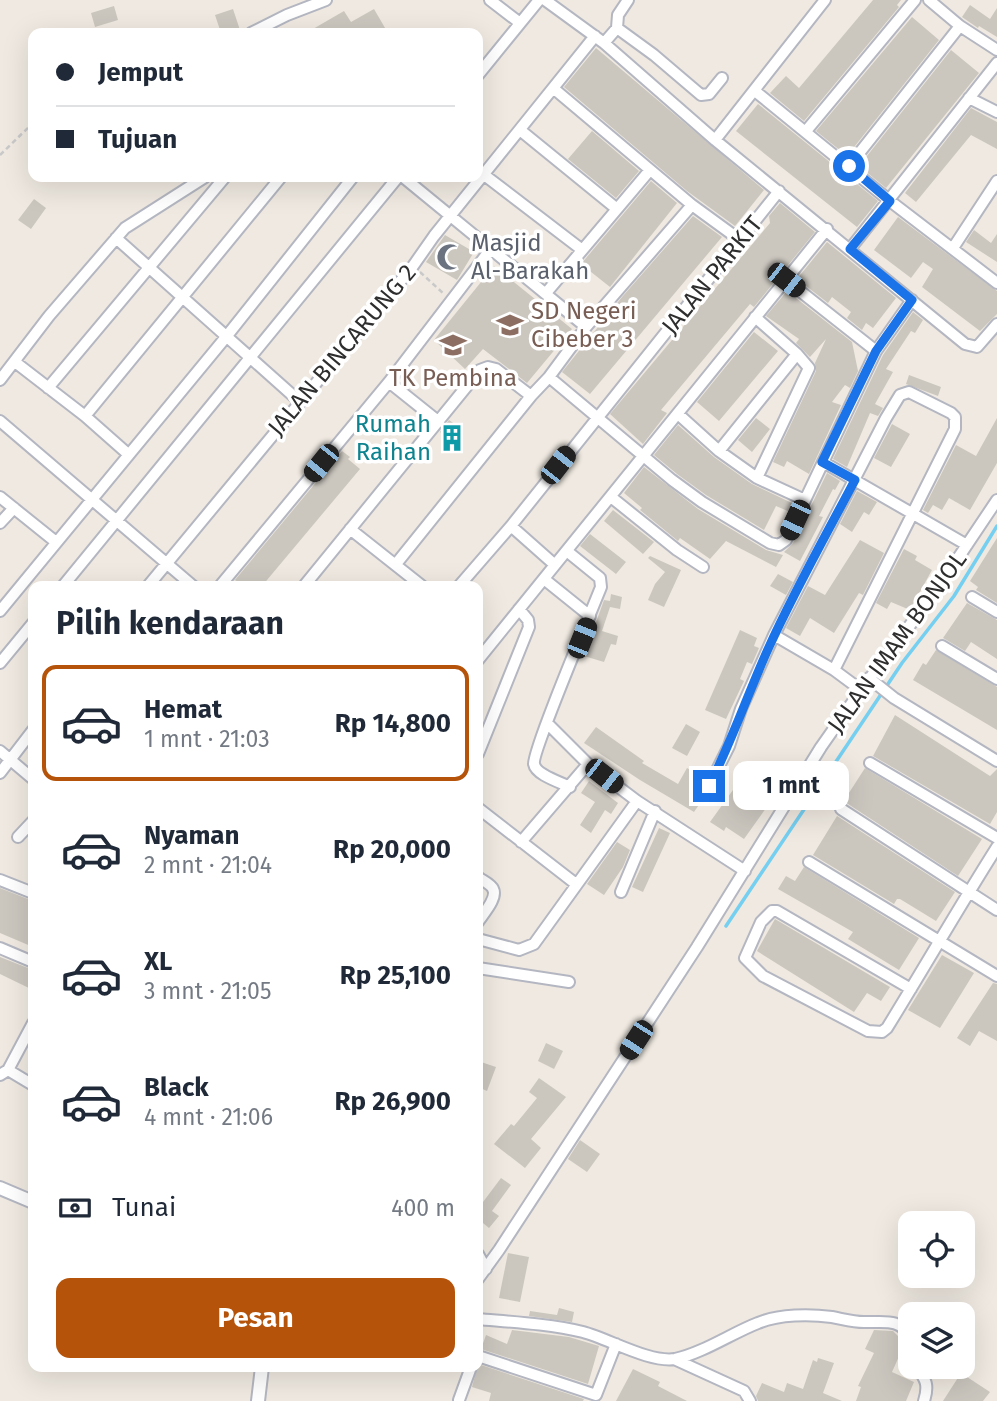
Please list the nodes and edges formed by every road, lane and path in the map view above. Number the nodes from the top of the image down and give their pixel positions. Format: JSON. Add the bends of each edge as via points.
{"nodes":[{"id":1,"x":326,"y":0,"type":"edge"},
{"id":2,"x":491,"y":0,"type":"edge"},
{"id":3,"x":539,"y":0,"type":"edge"},
{"id":4,"x":545,"y":0,"type":"edge"},
{"id":5,"x":628,"y":0,"type":"edge"},
{"id":6,"x":825,"y":0,"type":"edge"},
{"id":7,"x":915,"y":0,"type":"edge"},
{"id":8,"x":929,"y":0,"type":"edge"},
{"id":9,"x":520,"y":23,"type":"junction"},
{"id":10,"x":960,"y":26,"type":"junction"},
{"id":11,"x":262,"y":28,"type":"edge"},
{"id":12,"x":617,"y":28,"type":"junction"},
{"id":13,"x":599,"y":39,"type":"junction"},
{"id":14,"x":997,"y":50,"type":"edge"},
{"id":15,"x":997,"y":63,"type":"edge"},
{"id":16,"x":664,"y":64,"type":"junction"},
{"id":17,"x":483,"y":69,"type":"edge"},
{"id":18,"x":722,"y":78,"type":"dead end"},
{"id":19,"x":649,"y":81,"type":"junction"},
{"id":20,"x":553,"y":88,"type":"junction"},
{"id":21,"x":755,"y":91,"type":"junction"},
{"id":22,"x":969,"y":98,"type":"junction"},
{"id":23,"x":997,"y":112,"type":"edge"},
{"id":24,"x":28,"y":128,"type":"edge"},
{"id":25,"x":520,"y":130,"type":"junction"},
{"id":26,"x":806,"y":131,"type":"junction"},
{"id":27,"x":715,"y":140,"type":"junction"},
{"id":28,"x":0,"y":155,"type":"edge"},
{"id":29,"x":849,"y":166,"type":"junction"},
{"id":30,"x":650,"y":170,"type":"junction"},
{"id":31,"x":484,"y":174,"type":"joint"},
{"id":32,"x":997,"y":181,"type":"edge"},
{"id":33,"x":197,"y":182,"type":"edge"},
{"id":34,"x":221,"y":182,"type":"edge"},
{"id":35,"x":277,"y":182,"type":"edge"},
{"id":36,"x":349,"y":182,"type":"edge"},
{"id":37,"x":396,"y":182,"type":"edge"},
{"id":38,"x":406,"y":182,"type":"edge"},
{"id":39,"x":477,"y":182,"type":"edge"},
{"id":40,"x":779,"y":191,"type":"junction"},
{"id":41,"x":890,"y":201,"type":"junction"},
{"id":42,"x":692,"y":205,"type":"junction"},
{"id":43,"x":617,"y":209,"type":"junction"},
{"id":44,"x":449,"y":217,"type":"junction"},
{"id":45,"x":827,"y":229,"type":"junction"},
{"id":46,"x":116,"y":238,"type":"junction"},
{"id":47,"x":740,"y":240,"type":"junction"},
{"id":48,"x":953,"y":248,"type":"junction"},
{"id":49,"x":581,"y":249,"type":"junction"},
{"id":50,"x":850,"y":249,"type":"junction"},
{"id":51,"x":490,"y":250,"type":"junction"},
{"id":52,"x":413,"y":265,"type":"junction"},
{"id":53,"x":149,"y":269,"type":"junction"},
{"id":54,"x":786,"y":280,"type":"junction"},
{"id":55,"x":997,"y":284,"type":"edge"},
{"id":56,"x":546,"y":293,"type":"junction"},
{"id":57,"x":183,"y":297,"type":"junction"},
{"id":58,"x":451,"y":300,"type":"junction"},
{"id":59,"x":912,"y":300,"type":"junction"},
{"id":60,"x":755,"y":317,"type":"junction"},
{"id":61,"x":997,"y":324,"type":"edge"},
{"id":62,"x":586,"y":327,"type":"junction"},
{"id":63,"x":226,"y":337,"type":"junction"},
{"id":64,"x":876,"y":351,"type":"junction"},
{"id":65,"x":797,"y":354,"type":"junction"},
{"id":66,"x":249,"y":357,"type":"junction"},
{"id":67,"x":15,"y":362,"type":"junction"},
{"id":68,"x":549,"y":377,"type":"junction"},
{"id":69,"x":0,"y":380,"type":"edge"},
{"id":70,"x":389,"y":382,"type":"junction"},
{"id":71,"x":48,"y":388,"type":"junction"},
{"id":72,"x":531,"y":396,"type":"junction"},
{"id":73,"x":299,"y":401,"type":"junction"},
{"id":74,"x":678,"y":414,"type":"junction"},
{"id":75,"x":85,"y":416,"type":"junction"},
{"id":76,"x":597,"y":417,"type":"junction"},
{"id":77,"x":0,"y":421,"type":"edge"},
{"id":78,"x":439,"y":422,"type":"junction"},
{"id":79,"x":719,"y":451,"type":"junction"},
{"id":80,"x":128,"y":454,"type":"junction"},
{"id":81,"x":642,"y":455,"type":"junction"},
{"id":82,"x":822,"y":462,"type":"junction"},
{"id":83,"x":757,"y":478,"type":"junction"},
{"id":84,"x":855,"y":480,"type":"junction"},
{"id":85,"x":0,"y":497,"type":"edge"},
{"id":86,"x":611,"y":497,"type":"junction"},
{"id":87,"x":804,"y":500,"type":"junction"},
{"id":88,"x":997,"y":500,"type":"edge"},
{"id":89,"x":91,"y":501,"type":"junction"},
{"id":90,"x":13,"y":508,"type":"junction"},
{"id":91,"x":912,"y":514,"type":"junction"},
{"id":92,"x":117,"y":521,"type":"junction"},
{"id":93,"x":0,"y":523,"type":"edge"},
{"id":94,"x":511,"y":526,"type":"junction"},
{"id":95,"x":349,"y":529,"type":"junction"},
{"id":96,"x":56,"y":542,"type":"junction"},
{"id":97,"x":967,"y":545,"type":"junction"},
{"id":98,"x":568,"y":552,"type":"junction"},
{"id":99,"x":166,"y":564,"type":"junction"},
{"id":100,"x":396,"y":564,"type":"junction"},
{"id":101,"x":555,"y":565,"type":"junction"},
{"id":102,"x":703,"y":567,"type":"dead end"},
{"id":103,"x":544,"y":579,"type":"junction"},
{"id":104,"x":68,"y":581,"type":"edge"},
{"id":105,"x":152,"y":581,"type":"edge"},
{"id":106,"x":187,"y":581,"type":"edge"},
{"id":107,"x":224,"y":581,"type":"edge"},
{"id":108,"x":308,"y":581,"type":"edge"},
{"id":109,"x":416,"y":581,"type":"edge"},
{"id":110,"x":463,"y":581,"type":"edge"},
{"id":111,"x":972,"y":597,"type":"dead end"},
{"id":112,"x":519,"y":609,"type":"junction"},
{"id":113,"x":0,"y":611,"type":"edge"},
{"id":114,"x":997,"y":612,"type":"edge"},
{"id":115,"x":590,"y":616,"type":"junction"},
{"id":116,"x":28,"y":629,"type":"edge"},
{"id":117,"x":774,"y":635,"type":"junction"},
{"id":118,"x":942,"y":646,"type":"dead end"},
{"id":119,"x":483,"y":654,"type":"edge"},
{"id":120,"x":0,"y":663,"type":"edge"},
{"id":121,"x":834,"y":670,"type":"junction"},
{"id":122,"x":869,"y":678,"type":"junction"},
{"id":123,"x":997,"y":680,"type":"edge"},
{"id":124,"x":861,"y":690,"type":"junction"},
{"id":125,"x":547,"y":723,"type":"junction"},
{"id":126,"x":28,"y":736,"type":"edge"},
{"id":127,"x":483,"y":741,"type":"edge"},
{"id":128,"x":0,"y":751,"type":"edge"},
{"id":129,"x":10,"y":759,"type":"junction"},
{"id":130,"x":997,"y":761,"type":"edge"},
{"id":131,"x":870,"y":763,"type":"dead end"},
{"id":132,"x":588,"y":764,"type":"junction"},
{"id":133,"x":0,"y":773,"type":"edge"},
{"id":134,"x":28,"y":775,"type":"edge"},
{"id":135,"x":709,"y":786,"type":"dead end"},
{"id":136,"x":570,"y":787,"type":"junction"},
{"id":137,"x":637,"y":801,"type":"junction"},
{"id":138,"x":841,"y":809,"type":"dead end"},
{"id":139,"x":655,"y":811,"type":"junction"},
{"id":140,"x":483,"y":812,"type":"edge"},
{"id":141,"x":28,"y":826,"type":"edge"},
{"id":142,"x":18,"y":837,"type":"dead end"},
{"id":143,"x":997,"y":838,"type":"edge"},
{"id":144,"x":521,"y":842,"type":"junction"},
{"id":145,"x":997,"y":847,"type":"edge"},
{"id":146,"x":809,"y":862,"type":"dead end"},
{"id":147,"x":745,"y":871,"type":"junction"},
{"id":148,"x":0,"y":880,"type":"edge"},
{"id":149,"x":483,"y":881,"type":"edge"},
{"id":150,"x":576,"y":884,"type":"junction"},
{"id":151,"x":28,"y":891,"type":"edge"},
{"id":152,"x":970,"y":891,"type":"junction"},
{"id":153,"x":621,"y":892,"type":"dead end"},
{"id":154,"x":997,"y":910,"type":"edge"},
{"id":155,"x":483,"y":914,"type":"edge"},
{"id":156,"x":483,"y":940,"type":"edge"},
{"id":157,"x":941,"y":940,"type":"junction"},
{"id":158,"x":0,"y":948,"type":"edge"},
{"id":159,"x":28,"y":959,"type":"edge"},
{"id":160,"x":997,"y":962,"type":"edge"},
{"id":161,"x":483,"y":969,"type":"edge"},
{"id":162,"x":994,"y":975,"type":"edge"},
{"id":163,"x":569,"y":982,"type":"dead end"},
{"id":164,"x":911,"y":989,"type":"junction"},
{"id":165,"x":28,"y":1032,"type":"edge"},
{"id":166,"x":4,"y":1073,"type":"edge"},
{"id":167,"x":28,"y":1084,"type":"edge"},
{"id":168,"x":0,"y":1188,"type":"edge"},
{"id":169,"x":28,"y":1200,"type":"edge"},
{"id":170,"x":483,"y":1263,"type":"edge"},
{"id":171,"x":486,"y":1269,"type":"junction"},
{"id":172,"x":483,"y":1273,"type":"edge"},
{"id":173,"x":483,"y":1320,"type":"edge"},
{"id":174,"x":898,"y":1323,"type":"edge"},
{"id":175,"x":616,"y":1344,"type":"junction"},
{"id":176,"x":483,"y":1358,"type":"edge"},
{"id":177,"x":674,"y":1359,"type":"junction"},
{"id":178,"x":469,"y":1372,"type":"edge"},
{"id":179,"x":926,"y":1379,"type":"edge"},
{"id":180,"x":592,"y":1396,"type":"edge"},
{"id":181,"x":460,"y":1401,"type":"edge"},
{"id":182,"x":750,"y":1401,"type":"edge"},
{"id":183,"x":924,"y":1401,"type":"edge"}],
"edges":[{"from":1,"to":11,"type":"street"},
{"from":2,"to":9,"type":"street"},
{"from":3,"to":9,"type":"street"},
{"from":4,"to":13,"type":"street"},
{"from":5,"to":12,"type":"street","name":"JALAN BINCARUNG 2","via":[[618,15]]},
{"from":6,"to":21,"type":"street"},
{"from":7,"to":26,"type":"street"},
{"from":8,"to":10,"type":"street"},
{"from":9,"to":17,"type":"street"},
{"from":10,"to":14,"type":"street"},
{"from":10,"to":29,"type":"street"},
{"from":12,"to":13,"type":"street","name":"JALAN BINCARUNG 2"},
{"from":12,"to":16,"type":"street"},
{"from":13,"to":19,"type":"street"},
{"from":13,"to":20,"type":"street","name":"JALAN BINCARUNG 2"},
{"from":15,"to":22,"type":"street"},
{"from":16,"to":18,"type":"street","via":[[701,95],[709,94]]},
{"from":16,"to":19,"type":"street"},
{"from":19,"to":27,"type":"street"},
{"from":20,"to":25,"type":"street","name":"JALAN BINCARUNG 2"},
{"from":20,"to":30,"type":"street"},
{"from":21,"to":26,"type":"street"},
{"from":21,"to":27,"type":"street"},
{"from":22,"to":23,"type":"street"},
{"from":22,"to":41,"type":"street"},
{"from":24,"to":28,"type":"path"},
{"from":25,"to":31,"type":"street","name":"JALAN BINCARUNG 2"},
{"from":25,"to":43,"type":"street"},
{"from":26,"to":29,"type":"street"},
{"from":27,"to":40,"type":"street"},
{"from":29,"to":41,"type":"street"},
{"from":30,"to":42,"type":"street"},
{"from":30,"to":43,"type":"street"},
{"from":31,"to":49,"type":"street"},
{"from":32,"to":48,"type":"street"},
{"from":33,"to":46,"type":"street"},
{"from":34,"to":53,"type":"street"},
{"from":35,"to":57,"type":"street"},
{"from":36,"to":63,"type":"street"},
{"from":37,"to":66,"type":"street"},
{"from":38,"to":44,"type":"street"},
{"from":39,"to":44,"type":"street","name":"JALAN BINCARUNG 2"},
{"from":40,"to":45,"type":"street"},
{"from":40,"to":47,"type":"street","name":"JALAN PARKIT"},
{"from":41,"to":48,"type":"street"},
{"from":41,"to":50,"type":"street"},
{"from":42,"to":47,"type":"street"},
{"from":42,"to":62,"type":"street"},
{"from":43,"to":49,"type":"street"},
{"from":44,"to":51,"type":"street"},
{"from":44,"to":52,"type":"street","name":"JALAN BINCARUNG 2"},
{"from":45,"to":50,"type":"street"},
{"from":45,"to":54,"type":"street"},
{"from":46,"to":53,"type":"street"},
{"from":46,"to":67,"type":"street"},
{"from":47,"to":76,"type":"street","name":"JALAN PARKIT"},
{"from":48,"to":55,"type":"street"},
{"from":49,"to":56,"type":"street"},
{"from":50,"to":59,"type":"street"},
{"from":51,"to":56,"type":"street"},
{"from":51,"to":58,"type":"street"},
{"from":52,"to":58,"type":"path"},
{"from":52,"to":73,"type":"street","name":"JALAN BINCARUNG 2"},
{"from":53,"to":57,"type":"street"},
{"from":53,"to":71,"type":"street"},
{"from":54,"to":60,"type":"street"},
{"from":54,"to":64,"type":"street"},
{"from":56,"to":62,"type":"street"},
{"from":57,"to":63,"type":"street"},
{"from":57,"to":75,"type":"street"},
{"from":58,"to":70,"type":"street"},
{"from":59,"to":61,"type":"street","via":[[971,346],[977,347]]},
{"from":59,"to":64,"type":"street"},
{"from":60,"to":65,"type":"street"},
{"from":60,"to":74,"type":"street"},
{"from":62,"to":68,"type":"street"},
{"from":63,"to":66,"type":"street"},
{"from":63,"to":80,"type":"street"},
{"from":64,"to":82,"type":"street"},
{"from":65,"to":79,"type":"street"},
{"from":65,"to":83,"type":"street","via":[[809,369]]},
{"from":66,"to":73,"type":"street"},
{"from":66,"to":92,"type":"street"},
{"from":67,"to":69,"type":"street"},
{"from":67,"to":71,"type":"street"},
{"from":68,"to":72,"type":"street"},
{"from":68,"to":76,"type":"street"},
{"from":70,"to":78,"type":"street"},
{"from":70,"to":107,"type":"street"},
{"from":71,"to":75,"type":"street"},
{"from":72,"to":78,"type":"street","via":[[496,369],[484,368]]},
{"from":72,"to":100,"type":"street"},
{"from":73,"to":99,"type":"street","name":"JALAN BINCARUNG 2"},
{"from":74,"to":79,"type":"street"},
{"from":74,"to":81,"type":"street"},
{"from":75,"to":80,"type":"street"},
{"from":76,"to":81,"type":"street"},
{"from":76,"to":94,"type":"street","name":"JALAN PARKIT"},
{"from":77,"to":89,"type":"street"},
{"from":78,"to":95,"type":"street"},
{"from":79,"to":83,"type":"street"},
{"from":80,"to":89,"type":"street"},
{"from":81,"to":86,"type":"street"},
{"from":81,"to":87,"type":"street","via":[[702,502],[775,545],[786,540]]},
{"from":82,"to":84,"type":"street"},
{"from":82,"to":87,"type":"street"},
{"from":83,"to":87,"type":"street"},
{"from":84,"to":91,"type":"street"},
{"from":84,"to":91,"type":"street","via":[[902,392],[951,412],[956,417],[955,429]]},
{"from":84,"to":117,"type":"street"},
{"from":85,"to":90,"type":"street"},
{"from":86,"to":98,"type":"street"},
{"from":86,"to":102,"type":"street"},
{"from":88,"to":97,"type":"street","name":"JALAN IMAM BONJOL"},
{"from":89,"to":92,"type":"street"},
{"from":89,"to":96,"type":"street"},
{"from":90,"to":93,"type":"street"},
{"from":90,"to":96,"type":"street"},
{"from":91,"to":97,"type":"street"},
{"from":91,"to":121,"type":"street"},
{"from":92,"to":99,"type":"street"},
{"from":92,"to":104,"type":"street"},
{"from":94,"to":101,"type":"street"},
{"from":94,"to":110,"type":"street","name":"JALAN PARKIT"},
{"from":95,"to":100,"type":"street"},
{"from":95,"to":108,"type":"street"},
{"from":96,"to":113,"type":"street"},
{"from":97,"to":122,"type":"street","name":"JALAN IMAM BONJOL"},
{"from":98,"to":101,"type":"street"},
{"from":98,"to":115,"type":"street","via":[[602,582]]},
{"from":99,"to":105,"type":"street","name":"JALAN BINCARUNG 2"},
{"from":99,"to":106,"type":"street"},
{"from":100,"to":109,"type":"street"},
{"from":101,"to":103,"type":"street"},
{"from":103,"to":112,"type":"street"},
{"from":103,"to":115,"type":"street"},
{"from":111,"to":114,"type":"street"},
{"from":112,"to":119,"type":"street"},
{"from":112,"to":127,"type":"street","via":[[528,627]]},
{"from":115,"to":125,"type":"street"},
{"from":116,"to":120,"type":"street"},
{"from":117,"to":121,"type":"street"},
{"from":117,"to":135,"type":"street"},
{"from":118,"to":123,"type":"street"},
{"from":121,"to":124,"type":"street"},
{"from":122,"to":124,"type":"street","name":"JALAN IMAM BONJOL"},
{"from":122,"to":130,"type":"street"},
{"from":124,"to":147,"type":"street","name":"JALAN IMAM BONJOL"},
{"from":125,"to":132,"type":"street"},
{"from":125,"to":136,"type":"street","via":[[534,765]]},
{"from":126,"to":129,"type":"street"},
{"from":128,"to":129,"type":"street"},
{"from":129,"to":133,"type":"street"},
{"from":129,"to":134,"type":"street"},
{"from":131,"to":143,"type":"street"},
{"from":132,"to":136,"type":"street"},
{"from":132,"to":137,"type":"street"},
{"from":136,"to":144,"type":"street"},
{"from":137,"to":139,"type":"street"},
{"from":137,"to":150,"type":"street"},
{"from":138,"to":152,"type":"street"},
{"from":139,"to":147,"type":"street"},
{"from":139,"to":153,"type":"street"},
{"from":140,"to":144,"type":"street"},
{"from":141,"to":142,"type":"street"},
{"from":144,"to":150,"type":"street"},
{"from":145,"to":152,"type":"street"},
{"from":146,"to":157,"type":"street"},
{"from":147,"to":171,"type":"street","name":"JALAN IMAM BONJOL"},
{"from":148,"to":151,"type":"street"},
{"from":149,"to":155,"type":"street","via":[[494,892]]},
{"from":150,"to":156,"type":"street","via":[[528,948]]},
{"from":152,"to":154,"type":"street"},
{"from":152,"to":157,"type":"street"},
{"from":157,"to":162,"type":"street"},
{"from":157,"to":164,"type":"street"},
{"from":158,"to":159,"type":"street"},
{"from":160,"to":162,"type":"street"},
{"from":161,"to":163,"type":"street"},
{"from":164,"to":164,"type":"street","via":[[887,1028],[874,1033],[763,976],[745,958],[761,922],[777,911]]},
{"from":165,"to":166,"type":"street"},
{"from":166,"to":167,"type":"street"},
{"from":168,"to":169,"type":"street"},
{"from":170,"to":171,"type":"street"},
{"from":171,"to":172,"type":"street","name":"JALAN IMAM BONJOL"},
{"from":173,"to":175,"type":"street","via":[[581,1332]]},
{"from":174,"to":177,"type":"street","via":[[829,1317],[759,1322]]},
{"from":175,"to":177,"type":"street"},
{"from":175,"to":180,"type":"street"},
{"from":176,"to":180,"type":"street"},
{"from":177,"to":182,"type":"street","via":[[744,1391]]},
{"from":178,"to":181,"type":"street"},
{"from":179,"to":183,"type":"street"}]}
